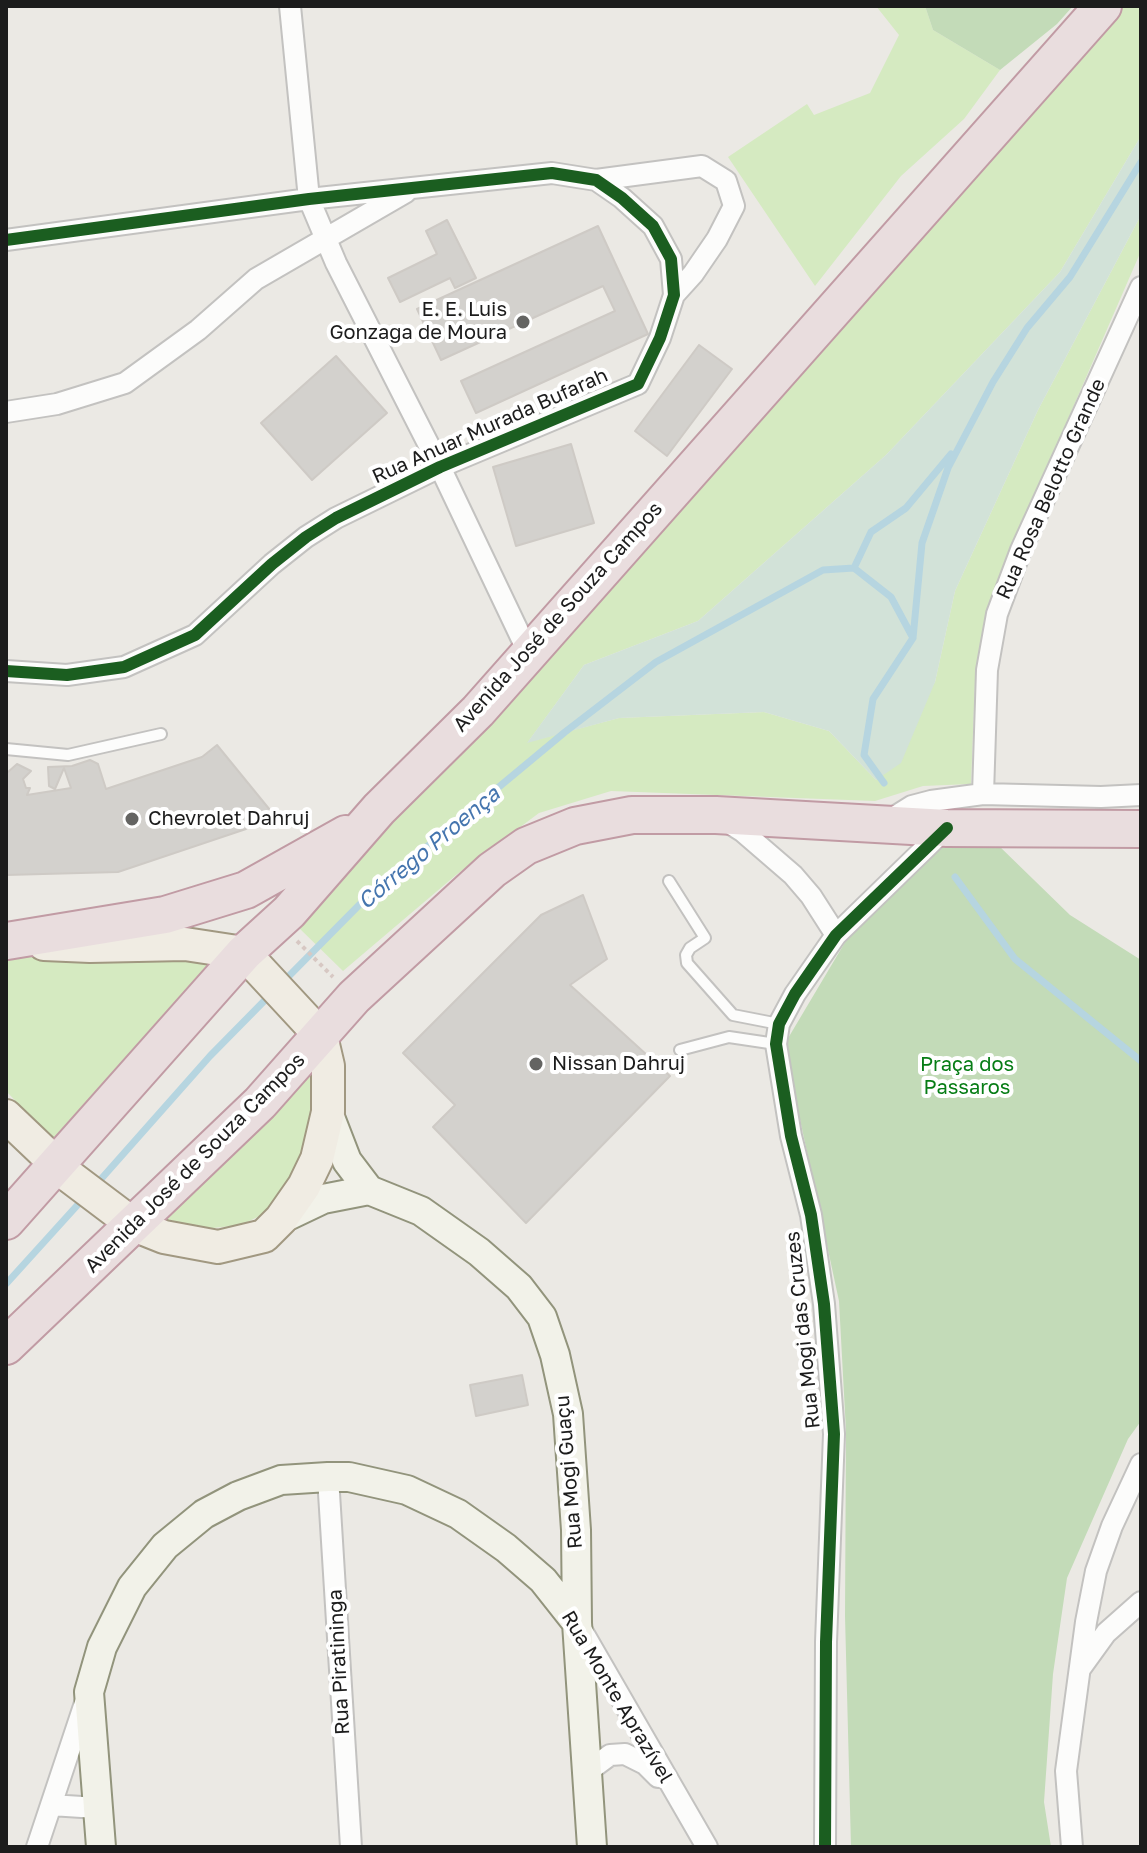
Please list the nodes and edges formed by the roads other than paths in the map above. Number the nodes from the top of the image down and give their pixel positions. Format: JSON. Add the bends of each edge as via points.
{"nodes":[{"id":1,"x":290,"y":6,"type":"edge"},
{"id":2,"x":1103,"y":6,"type":"edge"},
{"id":3,"x":596,"y":180,"type":"junction"},
{"id":4,"x":413,"y":188,"type":"junction"},
{"id":5,"x":309,"y":199,"type":"junction"},
{"id":6,"x":6,"y":240,"type":"edge"},
{"id":7,"x":327,"y":240,"type":"junction"},
{"id":8,"x":1141,"y":287,"type":"edge"},
{"id":9,"x":674,"y":295,"type":"junction"},
{"id":10,"x":6,"y":412,"type":"edge"},
{"id":11,"x":440,"y":467,"type":"junction"},
{"id":12,"x":529,"y":654,"type":"junction"},
{"id":13,"x":6,"y":671,"type":"edge"},
{"id":14,"x":161,"y":734,"type":"dead end"},
{"id":15,"x":6,"y":749,"type":"edge"},
{"id":16,"x":1141,"y":780,"type":"edge"},
{"id":17,"x":983,"y":794,"type":"junction"},
{"id":18,"x":1141,"y":795,"type":"edge"},
{"id":19,"x":1101,"y":797,"type":"junction"},
{"id":20,"x":379,"y":809,"type":"junction"},
{"id":21,"x":716,"y":815,"type":"junction"},
{"id":22,"x":881,"y":825,"type":"junction"},
{"id":23,"x":947,"y":828,"type":"junction"},
{"id":24,"x":1141,"y":829,"type":"edge"},
{"id":25,"x":669,"y":881,"type":"dead end"},
{"id":26,"x":836,"y":935,"type":"junction"},
{"id":27,"x":7,"y":940,"type":"edge"},
{"id":28,"x":252,"y":962,"type":"junction"},
{"id":29,"x":733,"y":1015,"type":"junction"},
{"id":30,"x":777,"y":1034,"type":"junction"},
{"id":31,"x":321,"y":1036,"type":"junction"},
{"id":32,"x":729,"y":1037,"type":"junction"},
{"id":33,"x":680,"y":1050,"type":"dead end"},
{"id":34,"x":328,"y":1112,"type":"junction"},
{"id":35,"x":6,"y":1116,"type":"edge"},
{"id":36,"x":62,"y":1171,"type":"junction"},
{"id":37,"x":369,"y":1190,"type":"junction"},
{"id":38,"x":281,"y":1219,"type":"junction"},
{"id":39,"x":127,"y":1220,"type":"junction"},
{"id":40,"x":6,"y":1221,"type":"edge"},
{"id":41,"x":6,"y":1346,"type":"edge"},
{"id":42,"x":1141,"y":1464,"type":"edge"},
{"id":43,"x":328,"y":1477,"type":"junction"},
{"id":44,"x":1141,"y":1602,"type":"edge"},
{"id":45,"x":577,"y":1623,"type":"junction"},
{"id":46,"x":1077,"y":1672,"type":"junction"},
{"id":47,"x":89,"y":1692,"type":"junction"},
{"id":48,"x":587,"y":1772,"type":"junction"},
{"id":49,"x":674,"y":1794,"type":"junction"},
{"id":50,"x":51,"y":1805,"type":"junction"},
{"id":51,"x":97,"y":1808,"type":"junction"},
{"id":52,"x":37,"y":1847,"type":"edge"},
{"id":53,"x":101,"y":1847,"type":"edge"},
{"id":54,"x":351,"y":1847,"type":"edge"},
{"id":55,"x":592,"y":1847,"type":"edge"},
{"id":56,"x":707,"y":1847,"type":"edge"},
{"id":57,"x":825,"y":1847,"type":"edge"},
{"id":58,"x":1072,"y":1847,"type":"edge"}],
"edges":[{"from":1,"to":5,"type":"street"},
{"from":2,"to":12,"type":"highway","name":"Avenida José de Souza Campos"},
{"from":3,"to":4,"type":"street","name":"Rua Anuar Murada Bufarah","via":[[552,173]]},
{"from":3,"to":9,"type":"street","name":"Rua Anuar Murada Bufarah","via":[[653,226],[671,259]]},
{"from":3,"to":9,"type":"street","via":[[702,166],[726,181],[734,206],[717,239]]},
{"from":4,"to":5,"type":"street","name":"Rua Anuar Murada Bufarah"},
{"from":4,"to":7,"type":"street","name":"Rua Anuar Murada Bufarah"},
{"from":5,"to":6,"type":"street","name":"Rua Anuar Murada Bufarah"},
{"from":5,"to":7,"type":"street"},
{"from":7,"to":10,"type":"street","name":"Rua Anuar Murada Bufarah","via":[[256,279],[125,383],[57,404]]},
{"from":7,"to":11,"type":"street"},
{"from":8,"to":17,"type":"street","name":"Rua Rosa Belotto Grande","via":[[997,614],[987,670]]},
{"from":9,"to":11,"type":"street","name":"Rua Anuar Murada Bufarah","via":[[638,384]]},
{"from":11,"to":12,"type":"street"},
{"from":11,"to":13,"type":"street","name":"Rua Anuar Murada Bufarah","via":[[306,537],[195,635],[161,653],[124,667],[67,675]]},
{"from":12,"to":20,"type":"highway","name":"Avenida José de Souza Campos"},
{"from":14,"to":15,"type":"lane","via":[[68,755]]},
{"from":16,"to":19,"type":"street"},
{"from":17,"to":19,"type":"street"},
{"from":17,"to":22,"type":"street","via":[[912,806]]},
{"from":18,"to":19,"type":"street"},
{"from":20,"to":27,"type":"highway","via":[[354,829],[246,890],[165,915]]},
{"from":20,"to":28,"type":"highway","name":"Avenida José de Souza Campos","via":[[278,923]]},
{"from":21,"to":22,"type":"highway","name":"Avenida José de Souza Campos"},
{"from":21,"to":26,"type":"street","via":[[793,875]]},
{"from":21,"to":31,"type":"highway","name":"Avenida José de Souza Campos","via":[[632,815],[575,826],[526,846],[492,870],[354,997]]},
{"from":22,"to":23,"type":"highway","name":"Avenida José de Souza Campos"},
{"from":23,"to":24,"type":"highway","name":"Avenida José de Souza Campos"},
{"from":23,"to":26,"type":"street"},
{"from":25,"to":29,"type":"lane","via":[[705,938],[690,948],[687,963]]},
{"from":26,"to":30,"type":"street","via":[[795,994]]},
{"from":27,"to":28,"type":"main road","via":[[90,946],[185,944]]},
{"from":28,"to":31,"type":"main road"},
{"from":28,"to":36,"type":"highway","name":"Avenida José de Souza Campos"},
{"from":29,"to":30,"type":"lane"},
{"from":29,"to":32,"type":"lane"},
{"from":30,"to":32,"type":"lane"},
{"from":30,"to":57,"type":"street","name":"Rua Mogi das Cruzes","via":[[824,1304],[834,1434]]},
{"from":31,"to":34,"type":"main road","via":[[328,1066]]},
{"from":31,"to":39,"type":"highway","name":"Avenida José de Souza Campos","via":[[260,1103]]},
{"from":32,"to":33,"type":"lane"},
{"from":34,"to":37,"type":"main road","via":[[347,1161]]},
{"from":34,"to":38,"type":"main road","via":[[317,1159]]},
{"from":35,"to":36,"type":"main road"},
{"from":36,"to":39,"type":"main road"},
{"from":36,"to":40,"type":"highway","name":"Avenida José de Souza Campos"},
{"from":37,"to":38,"type":"main road","via":[[323,1199]]},
{"from":37,"to":45,"type":"main road","name":"Rua Mogi Guaçu","via":[[421,1211],[479,1252],[519,1287],[542,1317],[568,1414]]},
{"from":38,"to":39,"type":"main road","via":[[264,1236],[218,1247],[164,1237]]},
{"from":39,"to":41,"type":"highway","name":"Avenida José de Souza Campos"},
{"from":42,"to":46,"type":"street","via":[[1096,1571]]},
{"from":43,"to":45,"type":"main road","name":"Rua Monte Aprazível","via":[[407,1490],[458,1514],[543,1580]]},
{"from":43,"to":47,"type":"main road","name":"Rua Monte Aprazível","via":[[281,1480],[238,1496],[204,1514],[165,1546],[132,1587],[102,1647]]},
{"from":43,"to":54,"type":"street","name":"Rua Piratininga"},
{"from":44,"to":46,"type":"street","via":[[1106,1633]]},
{"from":45,"to":48,"type":"main road","name":"Rua Mogi Guaçu"},
{"from":45,"to":49,"type":"street","name":"Rua Monte Aprazível"},
{"from":46,"to":58,"type":"street","via":[[1066,1771]]},
{"from":47,"to":50,"type":"street","name":"Rua Monte Aprazível"},
{"from":47,"to":51,"type":"main road"},
{"from":48,"to":49,"type":"street","via":[[610,1755],[625,1754],[645,1764]]},
{"from":48,"to":55,"type":"main road","name":"Rua Mogi Guaçu"},
{"from":49,"to":56,"type":"street","name":"Rua Monte Aprazível"},
{"from":50,"to":51,"type":"street"},
{"from":50,"to":52,"type":"street","name":"Rua Monte Aprazível"},
{"from":51,"to":53,"type":"main road"}]}
